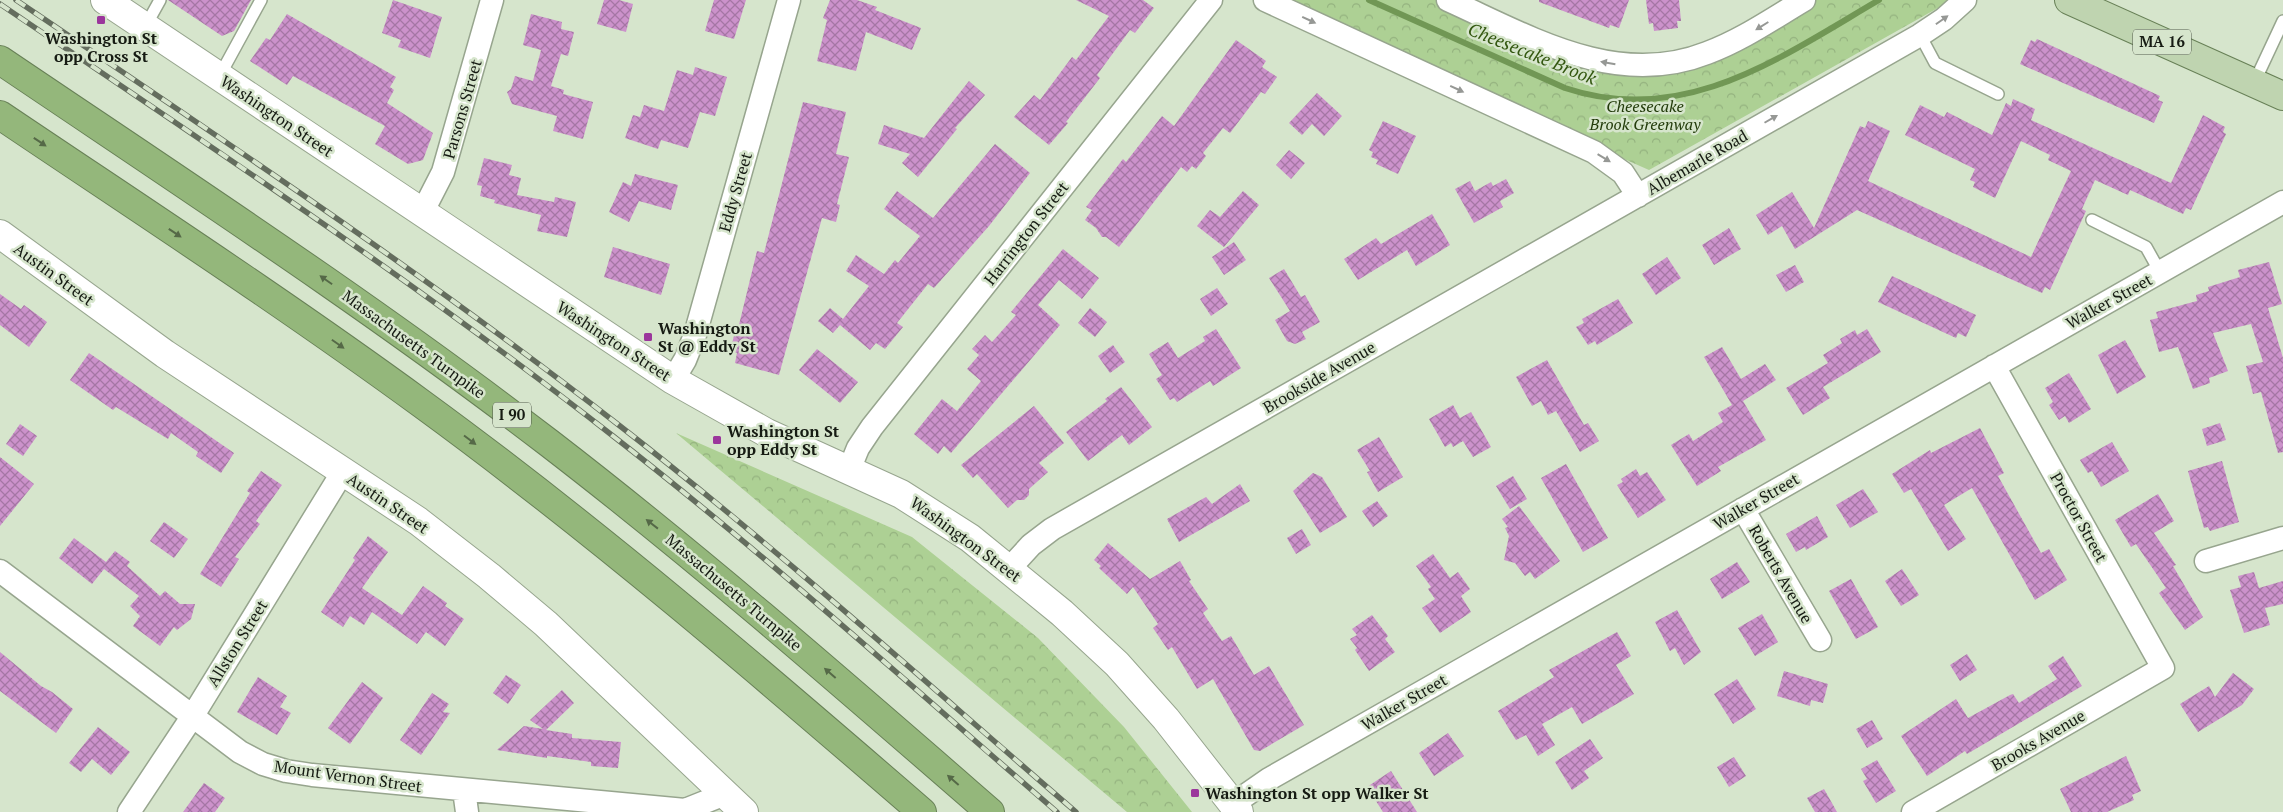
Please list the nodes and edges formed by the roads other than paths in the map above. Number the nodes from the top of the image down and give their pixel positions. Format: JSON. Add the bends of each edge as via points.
{"nodes":[{"id":1,"x":104,"y":0,"type":"edge"},
{"id":2,"x":160,"y":0,"type":"edge"},
{"id":3,"x":261,"y":0,"type":"edge"},
{"id":4,"x":492,"y":0,"type":"edge"},
{"id":5,"x":789,"y":0,"type":"edge"},
{"id":6,"x":1211,"y":0,"type":"edge"},
{"id":7,"x":1265,"y":0,"type":"edge"},
{"id":8,"x":1448,"y":0,"type":"edge"},
{"id":9,"x":1804,"y":0,"type":"edge"},
{"id":10,"x":1965,"y":0,"type":"edge"},
{"id":11,"x":2070,"y":0,"type":"edge"},
{"id":12,"x":2283,"y":21,"type":"edge"},
{"id":13,"x":145,"y":27,"type":"junction"},
{"id":14,"x":1920,"y":35,"type":"junction"},
{"id":15,"x":0,"y":60,"type":"edge"},
{"id":16,"x":219,"y":77,"type":"junction"},
{"id":17,"x":2254,"y":83,"type":"junction"},
{"id":18,"x":1998,"y":94,"type":"dead end"},
{"id":19,"x":2283,"y":96,"type":"edge"},
{"id":20,"x":0,"y":114,"type":"edge"},
{"id":21,"x":1638,"y":196,"type":"junction"},
{"id":22,"x":2283,"y":202,"type":"edge"},
{"id":23,"x":422,"y":214,"type":"junction"},
{"id":24,"x":2092,"y":220,"type":"dead end"},
{"id":25,"x":0,"y":234,"type":"edge"},
{"id":26,"x":2160,"y":272,"type":"junction"},
{"id":27,"x":1994,"y":366,"type":"junction"},
{"id":28,"x":674,"y":380,"type":"junction"},
{"id":29,"x":848,"y":470,"type":"junction"},
{"id":30,"x":342,"y":472,"type":"junction"},
{"id":31,"x":1743,"y":508,"type":"junction"},
{"id":32,"x":2283,"y":538,"type":"edge"},
{"id":33,"x":2206,"y":561,"type":"dead end"},
{"id":34,"x":1009,"y":569,"type":"junction"},
{"id":35,"x":0,"y":571,"type":"edge"},
{"id":36,"x":1820,"y":640,"type":"dead end"},
{"id":37,"x":2163,"y":668,"type":"joint"},
{"id":38,"x":192,"y":717,"type":"junction"},
{"id":39,"x":465,"y":801,"type":"edge"},
{"id":40,"x":735,"y":803,"type":"edge"},
{"id":41,"x":1236,"y":808,"type":"edge"},
{"id":42,"x":129,"y":812,"type":"edge"},
{"id":43,"x":922,"y":812,"type":"edge"},
{"id":44,"x":990,"y":812,"type":"edge"},
{"id":45,"x":1913,"y":812,"type":"edge"}],
"edges":[{"from":1,"to":13,"type":"main road","name":"Washington Street"},
{"from":2,"to":13,"type":"lane"},
{"from":3,"to":16,"type":"lane"},
{"from":4,"to":23,"type":"street","name":"Parsons Street","via":[[444,172]]},
{"from":5,"to":28,"type":"street","name":"Eddy Street","via":[[695,335]]},
{"from":6,"to":29,"type":"street","name":"Harrington Street","via":[[872,427]]},
{"from":7,"to":21,"type":"street","name":"Albemarle Road","one_way":true,"via":[[1594,152],[1623,173]]},
{"from":9,"to":8,"type":"street","one_way":true,"via":[[1718,49],[1683,61],[1649,66],[1625,66],[1588,59]]},
{"from":14,"to":10,"type":"street","name":"Albemarle Road","one_way":true,"via":[[1944,20]]},
{"from":11,"to":17,"type":"main road","number":"MA 16"},
{"from":12,"to":17,"type":"lane"},
{"from":13,"to":16,"type":"main road","name":"Washington Street"},
{"from":14,"to":18,"type":"lane","via":[[1935,63]]},
{"from":21,"to":14,"type":"street","name":"Albemarle Road","one_way":true},
{"from":44,"to":15,"type":"highway","name":"Massachusetts Turnpike","number":"I 90","one_way":true,"via":[[726,585],[548,442],[325,280]]},
{"from":16,"to":23,"type":"main road","name":"Washington Street"},
{"from":17,"to":19,"type":"main road","number":"MA 16"},
{"from":20,"to":43,"type":"highway","number":"I 90","one_way":true,"via":[[296,314],[475,444],[661,590]]},
{"from":21,"to":34,"type":"street","name":"Brookside Avenue","via":[[1052,529],[1030,545]]},
{"from":22,"to":26,"type":"street","name":"Walker Street"},
{"from":23,"to":28,"type":"main road","name":"Washington Street"},
{"from":24,"to":26,"type":"lane","via":[[2146,247]]},
{"from":25,"to":30,"type":"main road","name":"Austin Street","via":[[165,354]]},
{"from":26,"to":27,"type":"street","name":"Walker Street"},
{"from":27,"to":31,"type":"street","name":"Walker Street"},
{"from":27,"to":37,"type":"street","name":"Proctor Street"},
{"from":28,"to":29,"type":"main road","name":"Washington Street","via":[[767,433]]},
{"from":29,"to":34,"type":"main road","name":"Washington Street","via":[[925,508]]},
{"from":30,"to":38,"type":"street","name":"Allston Street"},
{"from":30,"to":40,"type":"main road","name":"Austin Street","via":[[418,522],[525,606]]},
{"from":31,"to":36,"type":"street","name":"Roberts Avenue"},
{"from":31,"to":41,"type":"street","name":"Walker Street","via":[[1277,774]]},
{"from":32,"to":33,"type":"street"},
{"from":34,"to":41,"type":"main road","name":"Washington Street","via":[[1117,664],[1166,719]]},
{"from":35,"to":38,"type":"street","name":"Mount Vernon Street"},
{"from":37,"to":45,"type":"street","name":"Brooks Avenue"},
{"from":38,"to":39,"type":"street","name":"Mount Vernon Street","via":[[240,752],[286,771]]},
{"from":38,"to":42,"type":"street","name":"Allston Street"},
{"from":39,"to":40,"type":"street","name":"Mount Vernon Street","via":[[685,810]]}]}
